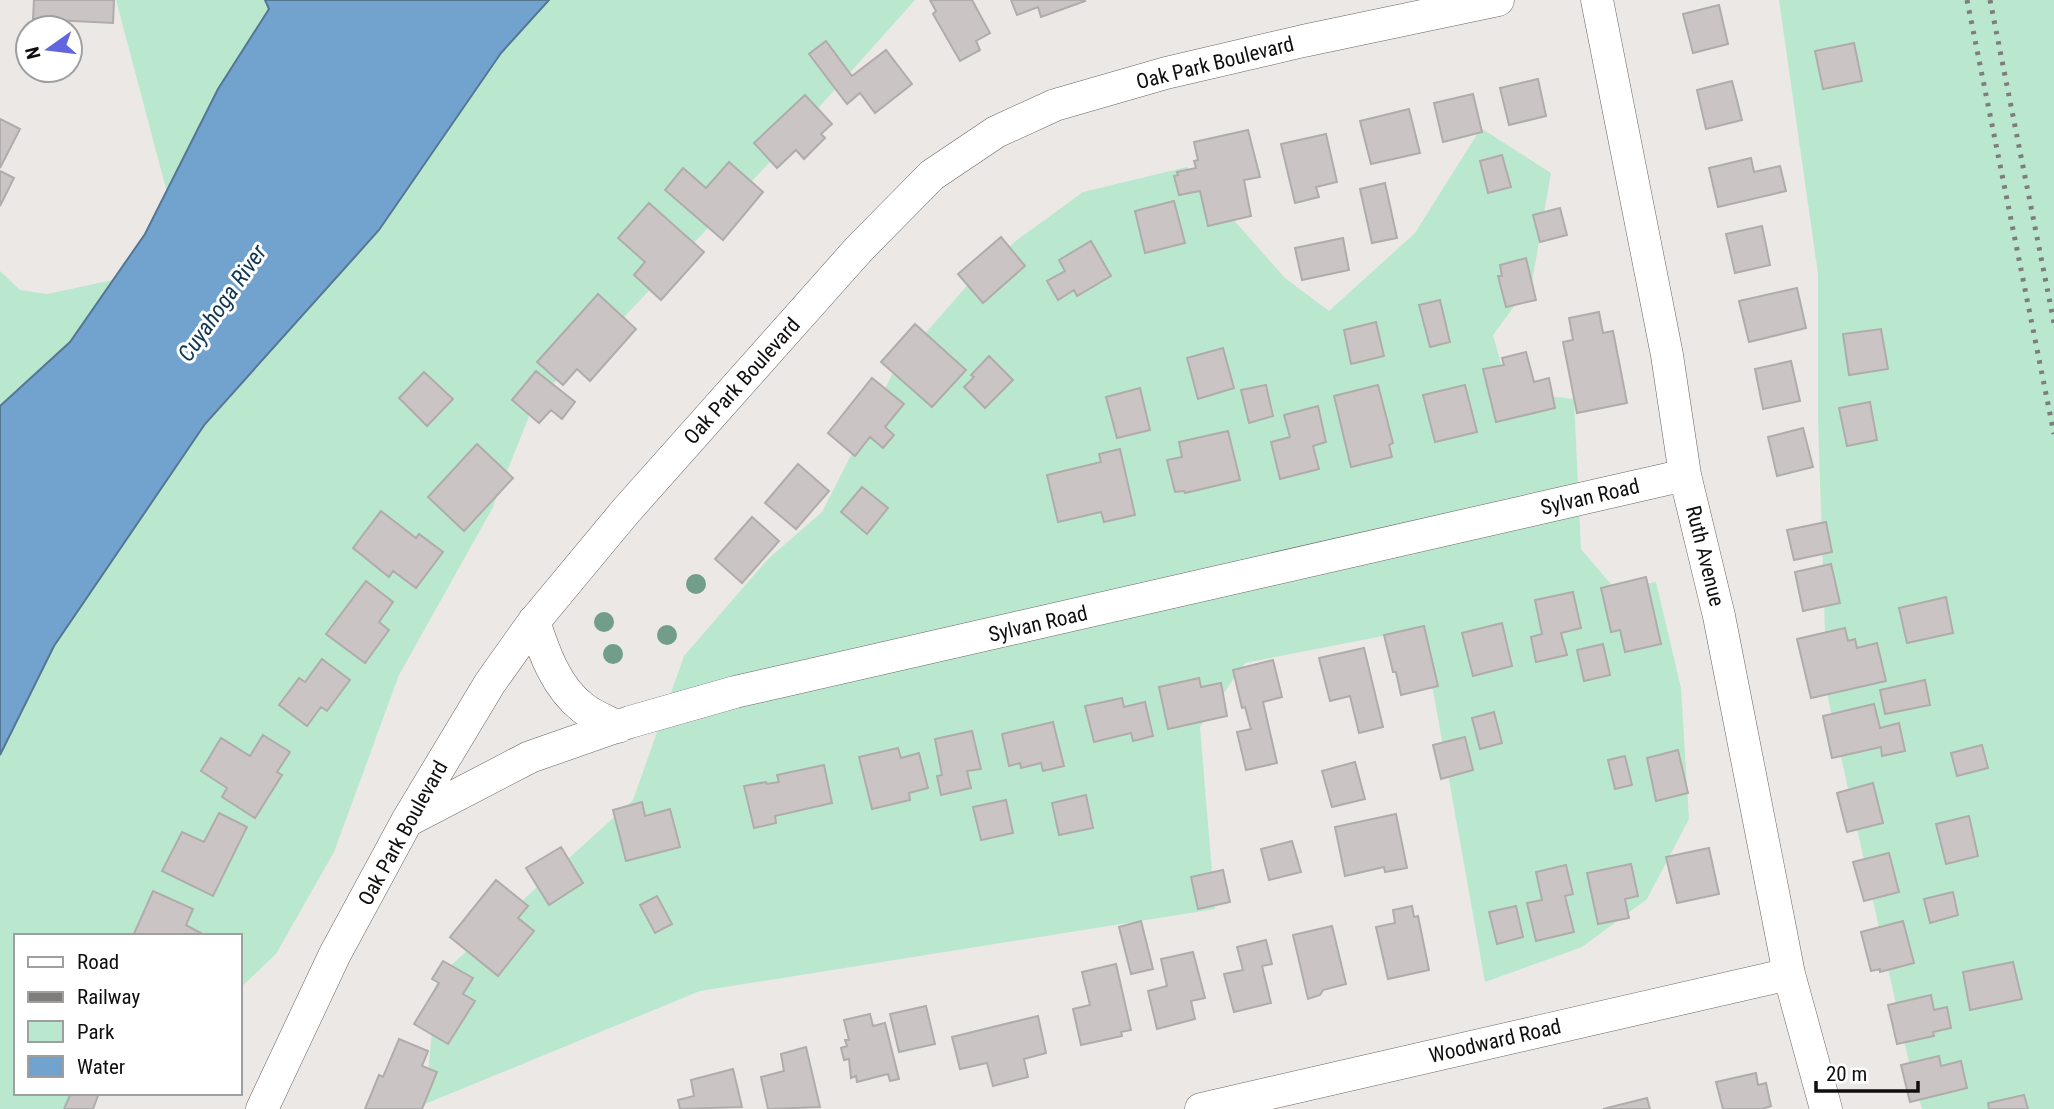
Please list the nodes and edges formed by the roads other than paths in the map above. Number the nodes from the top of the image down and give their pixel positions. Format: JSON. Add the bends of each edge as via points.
{"nodes":[{"id":1,"x":1498,"y":0,"type":"edge"},
{"id":2,"x":1597,"y":0,"type":"edge"},
{"id":3,"x":1685,"y":475,"type":"junction"},
{"id":4,"x":534,"y":621,"type":"junction"},
{"id":5,"x":618,"y":727,"type":"junction"},
{"id":6,"x":407,"y":821,"type":"junction"},
{"id":7,"x":1789,"y":974,"type":"junction"},
{"id":8,"x":262,"y":1109,"type":"edge"},
{"id":9,"x":1201,"y":1109,"type":"edge"},
{"id":10,"x":1826,"y":1109,"type":"edge"}],
"edges":[{"from":1,"to":4,"type":"street","name":"Oak Park Boulevard","via":[[1159,75],[1049,107],[996,132],[932,175],[875,230]]},
{"from":2,"to":3,"type":"street","name":"Ruth Avenue","via":[[1667,355]]},
{"from":3,"to":5,"type":"street","name":"Sylvan Road","via":[[735,692]]},
{"from":3,"to":7,"type":"street","name":"Ruth Avenue","via":[[1719,616]]},
{"from":4,"to":5,"type":"street","via":[[559,681],[583,708]]},
{"from":4,"to":6,"type":"street","name":"Oak Park Boulevard","via":[[490,683]]},
{"from":5,"to":6,"type":"street","name":"Sylvan Road","via":[[530,757]]},
{"from":6,"to":8,"type":"street","name":"Oak Park Boulevard","via":[[335,954]]},
{"from":7,"to":9,"type":"street","name":"Woodward Road"},
{"from":7,"to":10,"type":"street","name":"Ruth Avenue"}]}
